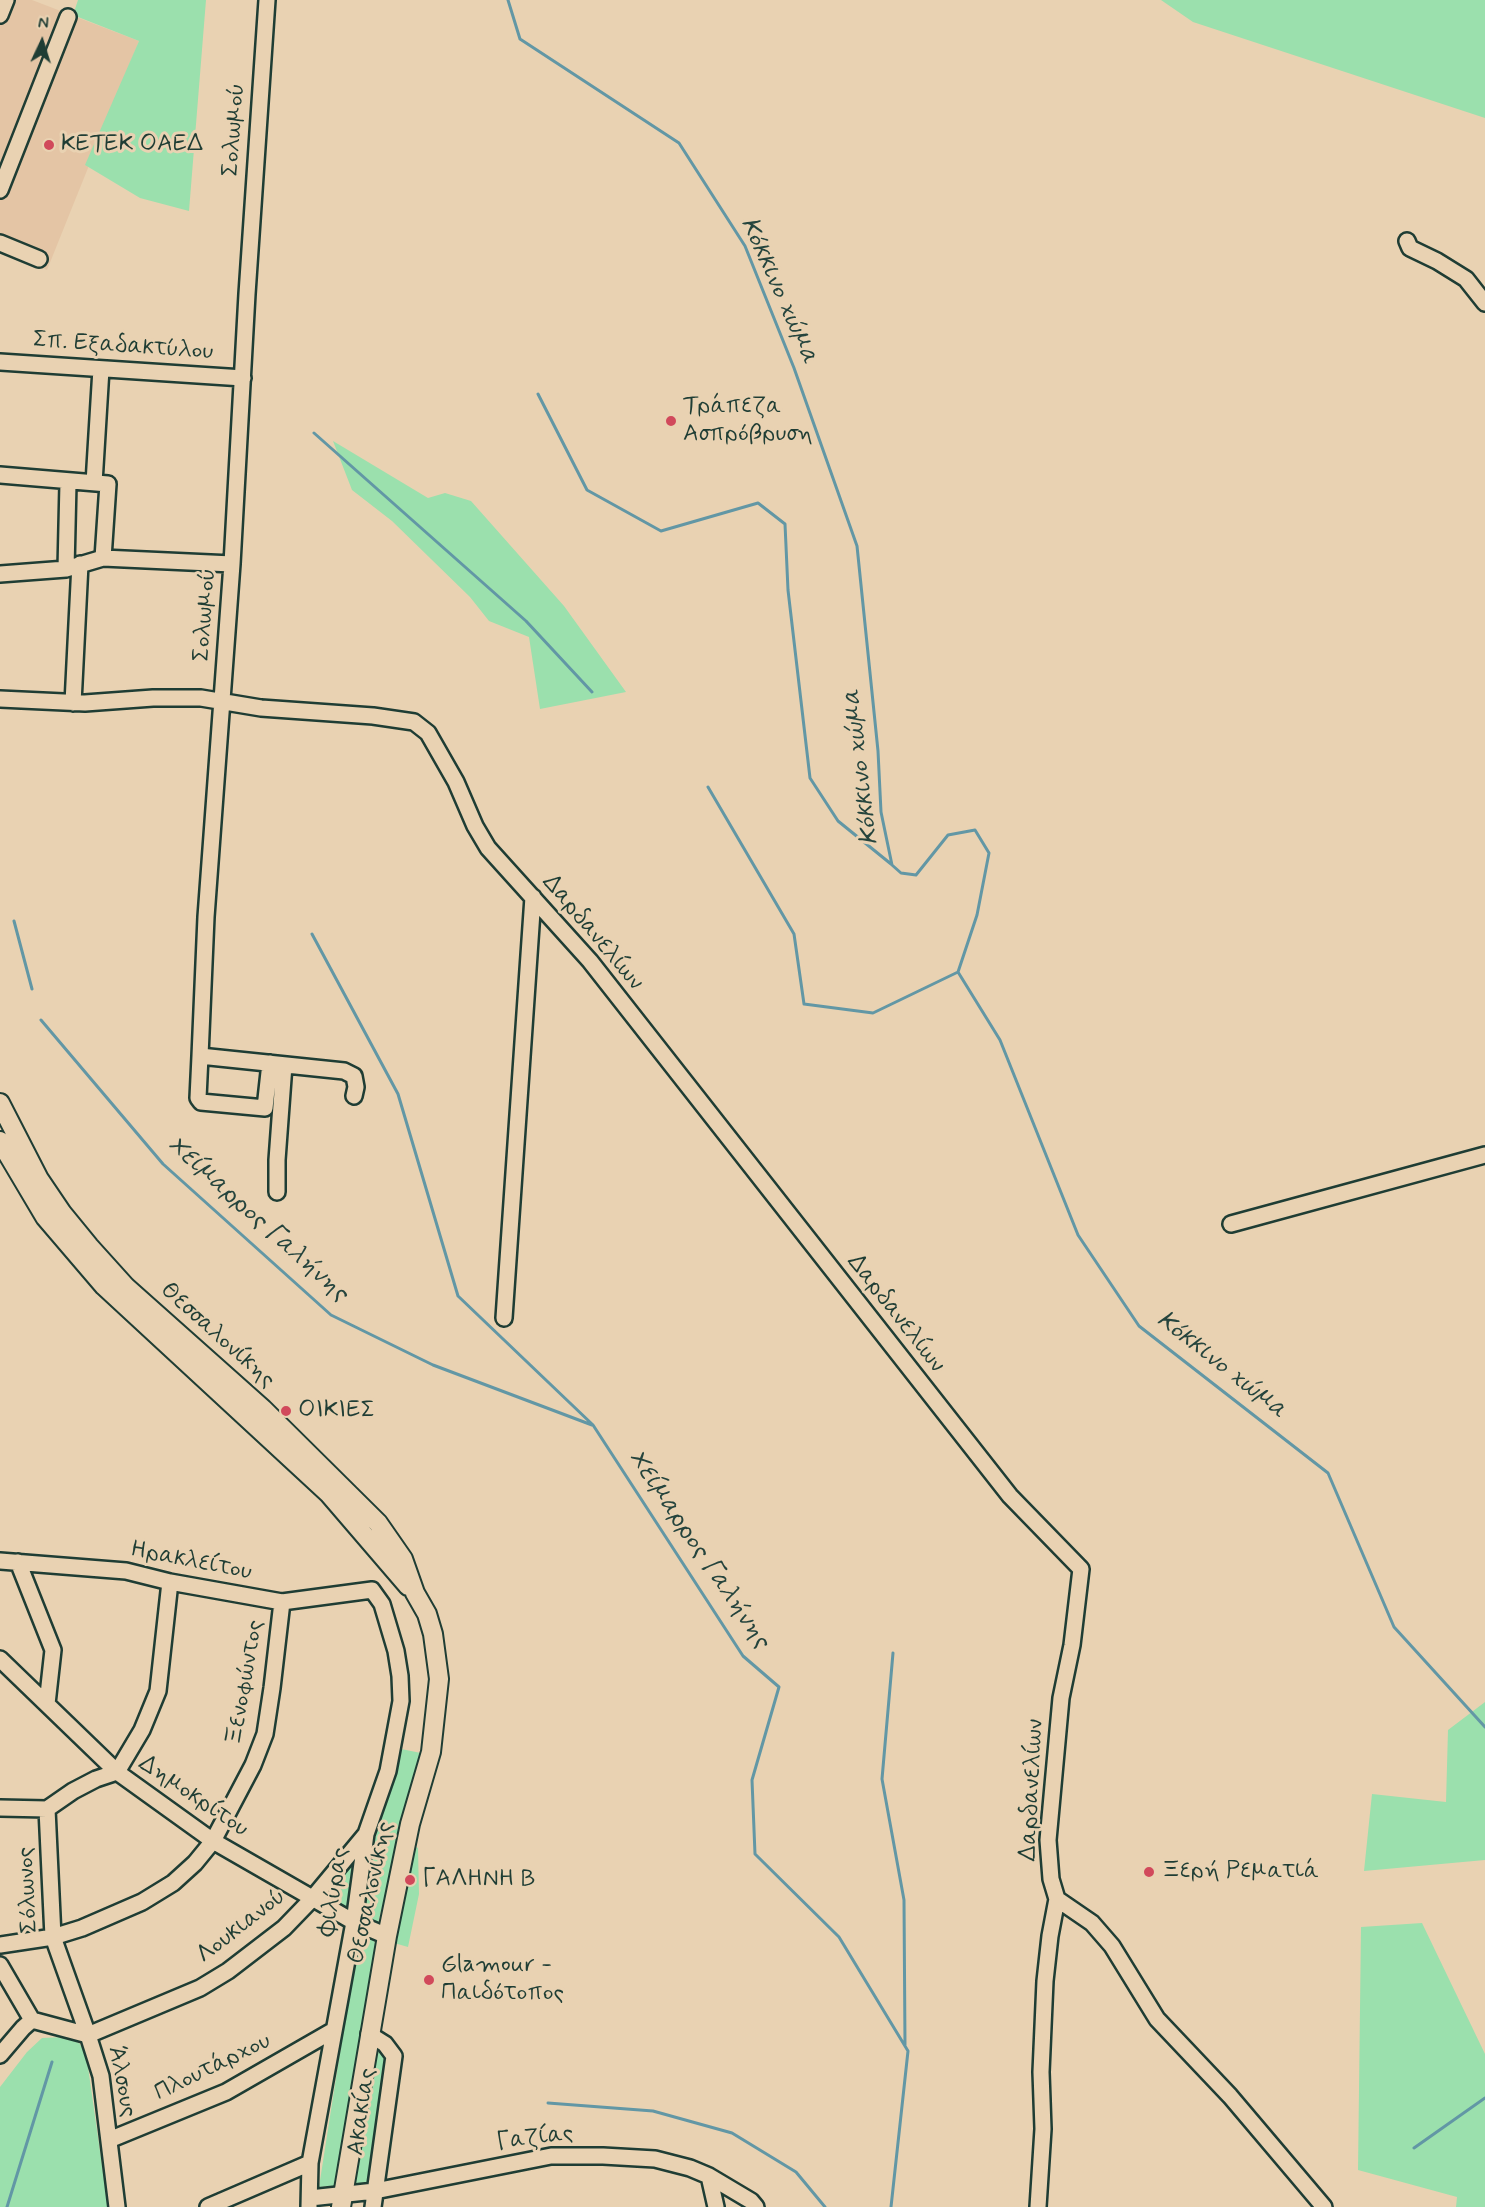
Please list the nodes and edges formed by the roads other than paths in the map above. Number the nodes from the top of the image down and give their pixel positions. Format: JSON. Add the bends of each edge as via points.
{"nodes":[{"id":1,"x":6,"y":0,"type":"edge"},
{"id":2,"x":267,"y":0,"type":"edge"},
{"id":3,"x":0,"y":15,"type":"edge"},
{"id":4,"x":68,"y":17,"type":"dead end"},
{"id":5,"x":0,"y":190,"type":"edge"},
{"id":6,"x":1407,"y":241,"type":"dead end"},
{"id":7,"x":0,"y":243,"type":"edge"},
{"id":8,"x":39,"y":259,"type":"dead end"},
{"id":9,"x":1485,"y":303,"type":"edge"},
{"id":10,"x":0,"y":362,"type":"edge"},
{"id":11,"x":101,"y":369,"type":"junction"},
{"id":12,"x":243,"y":378,"type":"junction"},
{"id":13,"x":0,"y":476,"type":"edge"},
{"id":14,"x":68,"y":483,"type":"junction"},
{"id":15,"x":101,"y":484,"type":"junction"},
{"id":16,"x":103,"y":558,"type":"junction"},
{"id":17,"x":232,"y":564,"type":"junction"},
{"id":18,"x":73,"y":567,"type":"junction"},
{"id":19,"x":0,"y":574,"type":"edge"},
{"id":20,"x":0,"y":699,"type":"edge"},
{"id":21,"x":222,"y":701,"type":"junction"},
{"id":22,"x":73,"y":703,"type":"junction"},
{"id":23,"x":533,"y":897,"type":"junction"},
{"id":24,"x":200,"y":1056,"type":"junction"},
{"id":25,"x":277,"y":1064,"type":"junction"},
{"id":26,"x":354,"y":1096,"type":"dead end"},
{"id":27,"x":0,"y":1104,"type":"edge"},
{"id":28,"x":0,"y":1141,"type":"edge"},
{"id":29,"x":1485,"y":1155,"type":"edge"},
{"id":30,"x":277,"y":1192,"type":"dead end"},
{"id":31,"x":1231,"y":1224,"type":"dead end"},
{"id":32,"x":504,"y":1318,"type":"dead end"},
{"id":33,"x":0,"y":1561,"type":"edge"},
{"id":34,"x":18,"y":1562,"type":"junction"},
{"id":35,"x":170,"y":1582,"type":"junction"},
{"id":36,"x":372,"y":1590,"type":"joint"},
{"id":37,"x":415,"y":1593,"type":"junction"},
{"id":38,"x":282,"y":1602,"type":"junction"},
{"id":39,"x":0,"y":1659,"type":"edge"},
{"id":40,"x":47,"y":1704,"type":"junction"},
{"id":41,"x":117,"y":1772,"type":"junction"},
{"id":42,"x":0,"y":1808,"type":"edge"},
{"id":43,"x":48,"y":1809,"type":"junction"},
{"id":44,"x":366,"y":1834,"type":"junction"},
{"id":45,"x":213,"y":1841,"type":"junction"},
{"id":46,"x":312,"y":1899,"type":"junction"},
{"id":47,"x":1057,"y":1899,"type":"junction"},
{"id":48,"x":354,"y":1922,"type":"junction"},
{"id":49,"x":387,"y":1936,"type":"junction"},
{"id":50,"x":53,"y":1937,"type":"junction"},
{"id":51,"x":0,"y":1945,"type":"edge"},
{"id":52,"x":0,"y":1965,"type":"edge"},
{"id":53,"x":32,"y":2020,"type":"junction"},
{"id":54,"x":334,"y":2030,"type":"junction"},
{"id":55,"x":369,"y":2034,"type":"junction"},
{"id":56,"x":88,"y":2035,"type":"junction"},
{"id":57,"x":0,"y":2055,"type":"edge"},
{"id":58,"x":109,"y":2140,"type":"junction"},
{"id":59,"x":310,"y":2163,"type":"junction"},
{"id":60,"x":709,"y":2176,"type":"junction"},
{"id":61,"x":375,"y":2191,"type":"junction"},
{"id":62,"x":342,"y":2201,"type":"edge"},
{"id":63,"x":310,"y":2203,"type":"edge"},
{"id":64,"x":117,"y":2207,"type":"edge"},
{"id":65,"x":208,"y":2207,"type":"edge"},
{"id":66,"x":373,"y":2207,"type":"edge"},
{"id":67,"x":716,"y":2207,"type":"edge"},
{"id":68,"x":756,"y":2207,"type":"edge"},
{"id":69,"x":1038,"y":2207,"type":"edge"},
{"id":70,"x":1324,"y":2207,"type":"edge"}],
"edges":[{"from":1,"to":3,"type":"street"},
{"from":2,"to":12,"type":"street","name":"Σολωμού"},
{"from":4,"to":5,"type":"street"},
{"from":6,"to":9,"type":"street","via":[[1410,248],[1466,279]]},
{"from":7,"to":8,"type":"street"},
{"from":10,"to":11,"type":"street","name":"Σπ. Εξαδακτύλου"},
{"from":11,"to":12,"type":"street","name":"Σπ. Εξαδακτύλου"},
{"from":11,"to":15,"type":"street"},
{"from":12,"to":17,"type":"street","name":"Σολωμού"},
{"from":13,"to":14,"type":"street"},
{"from":14,"to":15,"type":"street"},
{"from":14,"to":18,"type":"street"},
{"from":15,"to":16,"type":"street"},
{"from":16,"to":17,"type":"street"},
{"from":16,"to":18,"type":"street"},
{"from":17,"to":21,"type":"street","name":"Σολωμού"},
{"from":18,"to":19,"type":"street"},
{"from":18,"to":22,"type":"street"},
{"from":20,"to":22,"type":"street","name":"Δαρδανελίων"},
{"from":21,"to":22,"type":"street","name":"Δαρδανελίων","via":[[174,697]]},
{"from":21,"to":23,"type":"street","name":"Δαρδανελίων","via":[[414,722],[428,733],[488,848]]},
{"from":21,"to":24,"type":"street","name":"Σολωμού"},
{"from":23,"to":32,"type":"street"},
{"from":23,"to":47,"type":"street","name":"Δαρδανελίων","via":[[590,961],[1011,1496],[1080,1569],[1052,1777],[1048,1840]]},
{"from":24,"to":25,"type":"street"},
{"from":24,"to":25,"type":"street","name":"Σολωμού","via":[[201,1102],[265,1108]]},
{"from":25,"to":26,"type":"street","via":[[344,1071],[354,1076]]},
{"from":25,"to":30,"type":"street"},
{"from":27,"to":37,"type":"main road","name":"Θεσσαλονίκης","via":[[39,1179],[89,1246],[126,1287],[263,1409],[378,1524],[403,1559]]},
{"from":28,"to":37,"type":"main road","name":"Θεσσαλονίκης","via":[[45,1217],[104,1286],[329,1494]]},
{"from":29,"to":31,"type":"street"},
{"from":33,"to":34,"type":"street","name":"Ηρακλείτου"},
{"from":34,"to":35,"type":"street","name":"Ηρακλείτου","via":[[126,1571]]},
{"from":34,"to":40,"type":"street","via":[[53,1650]]},
{"from":35,"to":38,"type":"street","name":"Ηρακλείτου"},
{"from":35,"to":41,"type":"street","via":[[158,1691],[142,1730]]},
{"from":36,"to":38,"type":"street","name":"Ηρακλείτου"},
{"from":36,"to":44,"type":"street","name":"Φιλύρας","via":[[382,1604],[396,1651],[401,1701],[388,1771]]},
{"from":37,"to":49,"type":"main road","name":"Θεσσαλονίκης","via":[[433,1634],[439,1679],[430,1752],[410,1824]]},
{"from":38,"to":45,"type":"street","name":"Ξενοφώντος","via":[[265,1734]]},
{"from":39,"to":40,"type":"street","name":"Δημοκρίτου"},
{"from":40,"to":41,"type":"street","name":"Δημοκρίτου"},
{"from":41,"to":43,"type":"street","via":[[73,1791]]},
{"from":41,"to":45,"type":"street","name":"Δημοκρίτου"},
{"from":42,"to":43,"type":"street"},
{"from":43,"to":50,"type":"street","name":"Σόλωνος"},
{"from":44,"to":46,"type":"street","name":"Λουκιανού"},
{"from":44,"to":48,"type":"street","name":"Φιλύρας"},
{"from":45,"to":46,"type":"street","name":"Δημοκρίτου"},
{"from":45,"to":50,"type":"street","name":"Ξενοφώντος","via":[[173,1883],[150,1897]]},
{"from":46,"to":48,"type":"street","name":"Δημοκρίτου"},
{"from":46,"to":56,"type":"street","name":"Λουκιανού","via":[[284,1928],[200,1988]]},
{"from":47,"to":69,"type":"street","name":"Δαρδανελίων","via":[[1045,1981]]},
{"from":47,"to":70,"type":"street","via":[[1099,1930],[1157,2019],[1230,2096]]},
{"from":48,"to":49,"type":"street","name":"Δημοκρίτου"},
{"from":48,"to":54,"type":"street","name":"Φιλύρας"},
{"from":49,"to":55,"type":"main road","name":"Θεσσαλονίκης"},
{"from":50,"to":51,"type":"street","name":"Ξενοφώντος"},
{"from":50,"to":56,"type":"street","name":"Σόλωνος"},
{"from":52,"to":53,"type":"street"},
{"from":53,"to":56,"type":"street","name":"Άλσους"},
{"from":53,"to":57,"type":"street"},
{"from":54,"to":58,"type":"street","name":"Πλουτάρχου","via":[[226,2092]]},
{"from":54,"to":59,"type":"street","name":"Φιλύρας"},
{"from":55,"to":61,"type":"street","name":"Ακακίας","via":[[385,2044],[394,2056]]},
{"from":55,"to":62,"type":"main road","name":"Θεσσαλονίκης"},
{"from":56,"to":58,"type":"street","name":"Άλσους","via":[[102,2076]]},
{"from":58,"to":64,"type":"street","name":"Άλσους"},
{"from":59,"to":63,"type":"street","name":"Φιλύρας"},
{"from":59,"to":65,"type":"street"},
{"from":60,"to":61,"type":"street","name":"Γαζίας","via":[[655,2159],[551,2156]]},
{"from":60,"to":67,"type":"street"},
{"from":60,"to":68,"type":"street","name":"Γαζίας"},
{"from":61,"to":62,"type":"street","name":"Γαζίας"},
{"from":61,"to":66,"type":"street","name":"Ακακίας"},
{"from":62,"to":63,"type":"street","name":"Γαζίας"}]}
